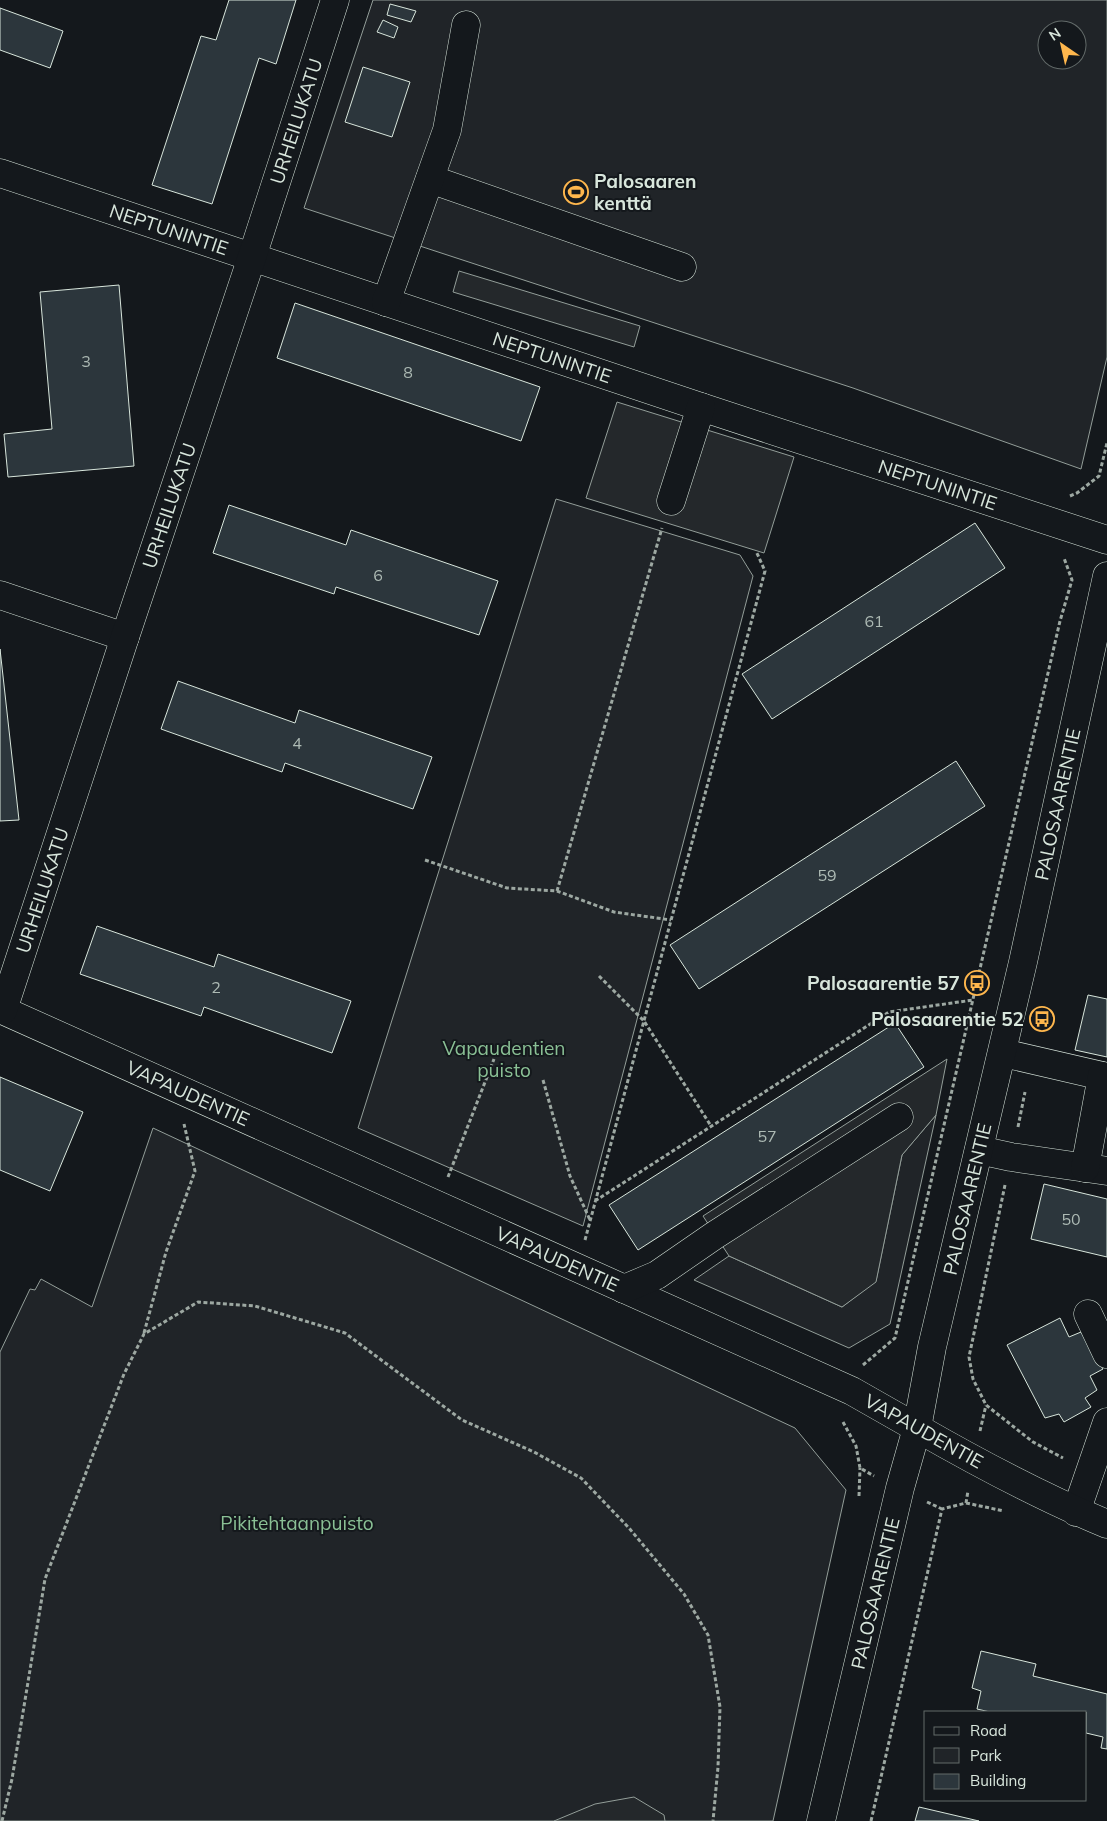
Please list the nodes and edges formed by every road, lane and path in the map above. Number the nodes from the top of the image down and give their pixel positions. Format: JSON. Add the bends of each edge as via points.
{"nodes":[{"id":1,"x":335,"y":0,"type":"edge"},
{"id":2,"x":466,"y":25,"type":"dead end"},
{"id":3,"x":0,"y":173,"type":"edge"},
{"id":4,"x":430,"y":179,"type":"junction"},
{"id":5,"x":252,"y":257,"type":"junction"},
{"id":6,"x":682,"y":267,"type":"dead end"},
{"id":7,"x":386,"y":302,"type":"junction"},
{"id":8,"x":701,"y":407,"type":"junction"},
{"id":9,"x":1107,"y":444,"type":"edge"},
{"id":10,"x":671,"y":502,"type":"joint"},
{"id":11,"x":1052,"y":522,"type":"junction"},
{"id":12,"x":1107,"y":540,"type":"edge"},
{"id":13,"x":756,"y":551,"type":"dead end"},
{"id":14,"x":1107,"y":576,"type":"edge"},
{"id":15,"x":0,"y":595,"type":"edge"},
{"id":16,"x":125,"y":637,"type":"junction"},
{"id":17,"x":425,"y":860,"type":"dead end"},
{"id":18,"x":557,"y":890,"type":"junction"},
{"id":19,"x":671,"y":920,"type":"junction"},
{"id":20,"x":599,"y":976,"type":"dead end"},
{"id":21,"x":973,"y":1000,"type":"junction"},
{"id":22,"x":1,"y":1009,"type":"edge"},
{"id":23,"x":644,"y":1021,"type":"junction"},
{"id":24,"x":1003,"y":1053,"type":"junction"},
{"id":25,"x":494,"y":1059,"type":"dead end"},
{"id":26,"x":1104,"y":1077,"type":"edge"},
{"id":27,"x":544,"y":1080,"type":"dead end"},
{"id":28,"x":899,"y":1117,"type":"dead end"},
{"id":29,"x":184,"y":1122,"type":"dead end"},
{"id":30,"x":711,"y":1126,"type":"junction"},
{"id":31,"x":979,"y":1150,"type":"junction"},
{"id":32,"x":1096,"y":1170,"type":"edge"},
{"id":33,"x":595,"y":1201,"type":"junction"},
{"id":34,"x":437,"y":1204,"type":"junction"},
{"id":35,"x":590,"y":1220,"type":"junction"},
{"id":36,"x":584,"y":1243,"type":"dead end"},
{"id":37,"x":624,"y":1288,"type":"junction"},
{"id":38,"x":1088,"y":1314,"type":"dead end"},
{"id":39,"x":144,"y":1334,"type":"junction"},
{"id":40,"x":1107,"y":1354,"type":"edge"},
{"id":41,"x":969,"y":1357,"type":"dead end"},
{"id":42,"x":852,"y":1391,"type":"junction"},
{"id":43,"x":986,"y":1404,"type":"junction"},
{"id":44,"x":1107,"y":1422,"type":"edge"},
{"id":45,"x":917,"y":1428,"type":"junction"},
{"id":46,"x":974,"y":1461,"type":"junction"},
{"id":47,"x":860,"y":1468,"type":"junction"},
{"id":48,"x":1090,"y":1473,"type":"junction"},
{"id":49,"x":900,"y":1488,"type":"junction"},
{"id":50,"x":859,"y":1496,"type":"dead end"},
{"id":51,"x":942,"y":1509,"type":"junction"},
{"id":52,"x":1076,"y":1512,"type":"junction"},
{"id":53,"x":1107,"y":1524,"type":"edge"},
{"id":54,"x":2,"y":1821,"type":"edge"},
{"id":55,"x":713,"y":1821,"type":"edge"},
{"id":56,"x":821,"y":1821,"type":"edge"},
{"id":57,"x":871,"y":1821,"type":"edge"}],
"edges":[{"from":1,"to":5,"type":"street","name":"URHEILUKATU"},
{"from":2,"to":4,"type":"street","via":[[447,130]]},
{"from":3,"to":5,"type":"street","name":"NEPTUNINTIE"},
{"from":4,"to":6,"type":"street"},
{"from":4,"to":7,"type":"street"},
{"from":5,"to":7,"type":"street","name":"NEPTUNINTIE"},
{"from":5,"to":16,"type":"street","name":"URHEILUKATU"},
{"from":7,"to":8,"type":"street","name":"NEPTUNINTIE"},
{"from":8,"to":10,"type":"street"},
{"from":8,"to":11,"type":"street","name":"NEPTUNINTIE"},
{"from":9,"to":11,"type":"path","via":[[1099,476],[1077,494],[1059,499]]},
{"from":10,"to":18,"type":"path"},
{"from":11,"to":12,"type":"street","name":"NEPTUNINTIE"},
{"from":11,"to":21,"type":"path","via":[[1047,541],[1064,556],[1072,580]]},
{"from":13,"to":19,"type":"path","via":[[765,571]]},
{"from":14,"to":24,"type":"street","name":"PALOSAARENTIE"},
{"from":15,"to":16,"type":"street"},
{"from":16,"to":22,"type":"street","name":"URHEILUKATU"},
{"from":17,"to":18,"type":"path","via":[[507,888]]},
{"from":18,"to":19,"type":"path","via":[[614,912]]},
{"from":19,"to":23,"type":"path"},
{"from":20,"to":23,"type":"path"},
{"from":21,"to":30,"type":"path","via":[[889,1012]]},
{"from":21,"to":42,"type":"path","via":[[895,1338],[861,1366]]},
{"from":22,"to":34,"type":"street","name":"VAPAUDENTIE"},
{"from":23,"to":30,"type":"path"},
{"from":23,"to":33,"type":"path"},
{"from":24,"to":26,"type":"street"},
{"from":24,"to":31,"type":"street","name":"PALOSAARENTIE"},
{"from":25,"to":34,"type":"path"},
{"from":26,"to":32,"type":"street"},
{"from":27,"to":35,"type":"path","via":[[570,1176]]},
{"from":28,"to":37,"type":"street","via":[[657,1275]]},
{"from":29,"to":39,"type":"path","via":[[195,1171],[166,1252]]},
{"from":30,"to":33,"type":"path"},
{"from":31,"to":32,"type":"street"},
{"from":31,"to":45,"type":"street","name":"PALOSAARENTIE","via":[[932,1347]]},
{"from":33,"to":35,"type":"path"},
{"from":34,"to":37,"type":"street","name":"VAPAUDENTIE"},
{"from":35,"to":36,"type":"path"},
{"from":37,"to":42,"type":"street","name":"VAPAUDENTIE"},
{"from":38,"to":40,"type":"street"},
{"from":39,"to":54,"type":"path","via":[[124,1374],[45,1579]]},
{"from":39,"to":55,"type":"path","via":[[198,1302],[255,1306],[345,1333],[462,1420],[534,1452],[581,1478],[630,1528],[684,1594],[708,1635],[720,1707]]},
{"from":41,"to":43,"type":"path","via":[[973,1379]]},
{"from":42,"to":45,"type":"street","name":"VAPAUDENTIE"},
{"from":42,"to":47,"type":"path","via":[[842,1420],[856,1446]]},
{"from":43,"to":46,"type":"path"},
{"from":43,"to":48,"type":"path","via":[[1033,1442]]},
{"from":44,"to":48,"type":"street"},
{"from":45,"to":46,"type":"street","name":"VAPAUDENTIE"},
{"from":45,"to":49,"type":"street","name":"PALOSAARENTIE"},
{"from":46,"to":51,"type":"path","via":[[966,1503]]},
{"from":46,"to":52,"type":"street","name":"VAPAUDENTIE"},
{"from":47,"to":49,"type":"path"},
{"from":47,"to":50,"type":"path"},
{"from":48,"to":52,"type":"street"},
{"from":49,"to":51,"type":"path"},
{"from":49,"to":56,"type":"street","name":"PALOSAARENTIE"},
{"from":51,"to":57,"type":"path"},
{"from":52,"to":53,"type":"street","name":"VAPAUDENTIE"}]}
